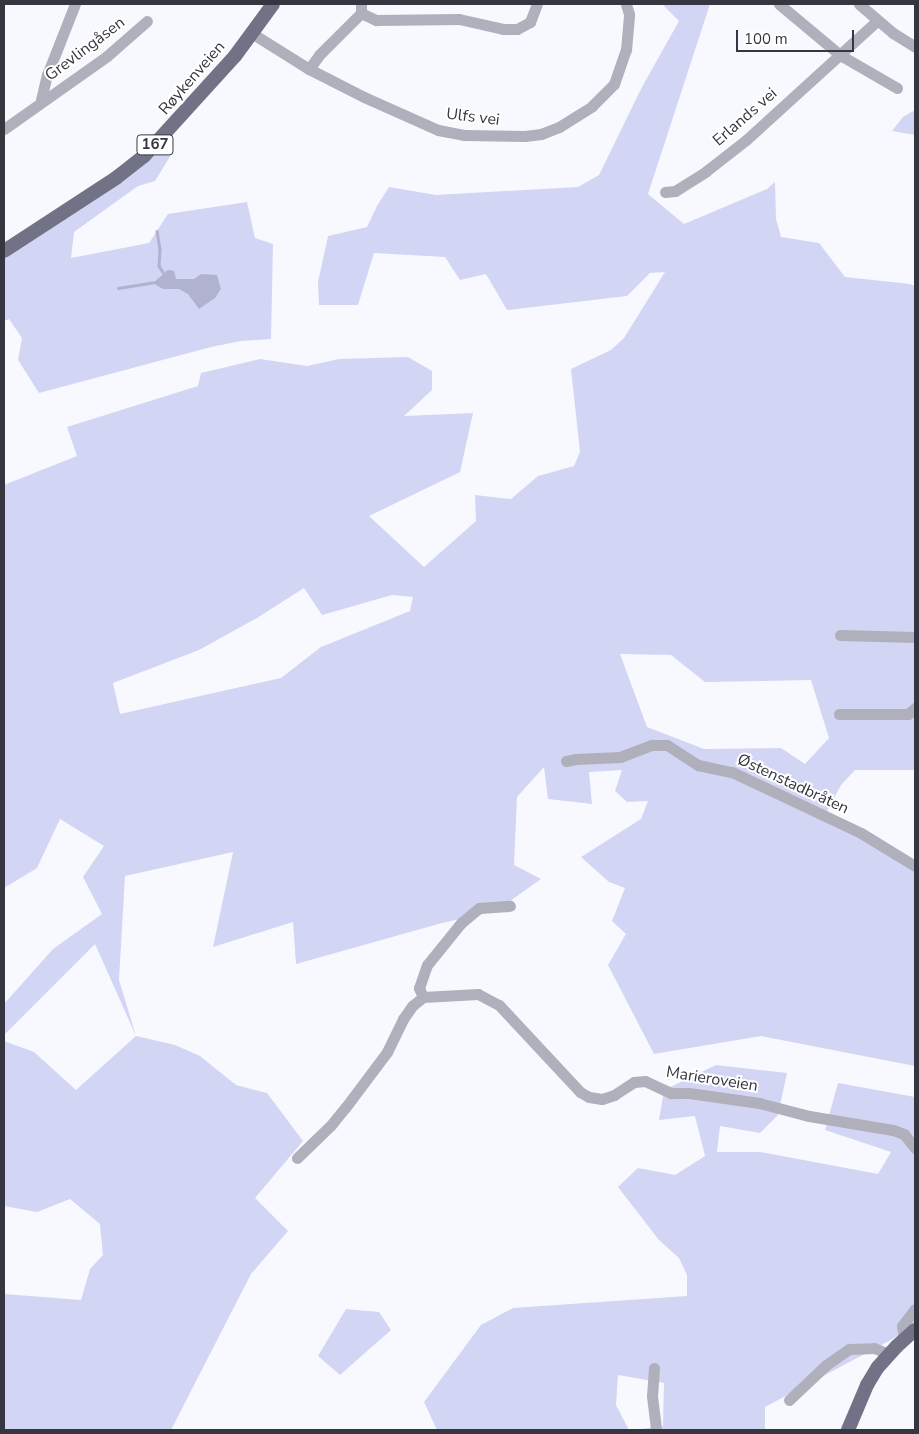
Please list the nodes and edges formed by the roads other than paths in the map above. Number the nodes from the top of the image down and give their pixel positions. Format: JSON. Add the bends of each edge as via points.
{"nodes":[{"id":1,"x":76,"y":4,"type":"edge"},
{"id":2,"x":273,"y":4,"type":"edge"},
{"id":3,"x":537,"y":4,"type":"edge"},
{"id":4,"x":626,"y":4,"type":"edge"},
{"id":5,"x":779,"y":4,"type":"edge"},
{"id":6,"x":859,"y":4,"type":"edge"},
{"id":7,"x":361,"y":8,"type":"edge"},
{"id":8,"x":877,"y":20,"type":"junction"},
{"id":9,"x":147,"y":21,"type":"dead end"},
{"id":10,"x":253,"y":34,"type":"junction"},
{"id":11,"x":915,"y":47,"type":"edge"},
{"id":12,"x":840,"y":55,"type":"junction"},
{"id":13,"x":309,"y":69,"type":"junction"},
{"id":14,"x":897,"y":88,"type":"dead end"},
{"id":15,"x":41,"y":100,"type":"junction"},
{"id":16,"x":4,"y":129,"type":"edge"},
{"id":17,"x":665,"y":192,"type":"dead end"},
{"id":18,"x":4,"y":251,"type":"edge"},
{"id":19,"x":840,"y":636,"type":"dead end"},
{"id":20,"x":915,"y":637,"type":"edge"},
{"id":21,"x":915,"y":708,"type":"edge"},
{"id":22,"x":839,"y":714,"type":"dead end"},
{"id":23,"x":566,"y":761,"type":"dead end"},
{"id":24,"x":915,"y":866,"type":"edge"},
{"id":25,"x":510,"y":906,"type":"dead end"},
{"id":26,"x":423,"y":997,"type":"junction"},
{"id":27,"x":915,"y":1148,"type":"edge"},
{"id":28,"x":297,"y":1158,"type":"dead end"},
{"id":29,"x":915,"y":1309,"type":"edge"},
{"id":30,"x":910,"y":1334,"type":"edge"},
{"id":31,"x":889,"y":1354,"type":"junction"},
{"id":32,"x":654,"y":1368,"type":"dead end"},
{"id":33,"x":789,"y":1400,"type":"dead end"},
{"id":34,"x":656,"y":1430,"type":"edge"},
{"id":35,"x":848,"y":1430,"type":"edge"}],
"edges":[{"from":1,"to":15,"type":"street","name":"Grevlingåsen","via":[[47,75]]},
{"from":2,"to":10,"type":"main road","name":"Røykenveien","number":"167"},
{"from":3,"to":7,"type":"street","via":[[530,22],[517,29],[459,19],[376,20]]},
{"from":4,"to":13,"type":"street","name":"Ulfs vei","via":[[629,14],[626,50],[614,84],[576,117],[541,134],[509,138],[438,130]]},
{"from":5,"to":12,"type":"street"},
{"from":6,"to":8,"type":"street"},
{"from":7,"to":13,"type":"street"},
{"from":8,"to":11,"type":"street"},
{"from":8,"to":12,"type":"street","name":"Erlands vei"},
{"from":9,"to":15,"type":"street","name":"Grevlingåsen","via":[[107,56],[61,90]]},
{"from":10,"to":13,"type":"street","name":"Ulfs vei"},
{"from":10,"to":18,"type":"main road","name":"Røykenveien","number":"167","via":[[185,114],[135,164]]},
{"from":12,"to":14,"type":"street"},
{"from":12,"to":17,"type":"street","name":"Erlands vei","via":[[746,140],[705,172],[675,191]]},
{"from":15,"to":16,"type":"street","name":"Grevlingåsen","via":[[28,114]]},
{"from":19,"to":20,"type":"street"},
{"from":21,"to":22,"type":"street","via":[[908,714]]},
{"from":23,"to":24,"type":"street","name":"Østenstadbråten","via":[[620,757],[652,745],[667,744],[698,765],[732,772],[861,833]]},
{"from":25,"to":26,"type":"street","via":[[479,908],[461,923],[427,965],[419,988]]},
{"from":26,"to":27,"type":"street","name":"Marieroveien","via":[[478,994],[487,997],[580,1092],[589,1097],[602,1099],[634,1082],[645,1081],[671,1093],[759,1103],[809,1116],[893,1130],[906,1137]]},
{"from":26,"to":28,"type":"street","via":[[403,1018],[387,1052],[345,1108]]},
{"from":29,"to":30,"type":"street","via":[[902,1326]]},
{"from":30,"to":31,"type":"main road"},
{"from":31,"to":33,"type":"street","via":[[874,1348],[849,1349],[830,1361]]},
{"from":31,"to":35,"type":"main road","via":[[872,1376]]},
{"from":32,"to":34,"type":"street","via":[[652,1396]]}]}
